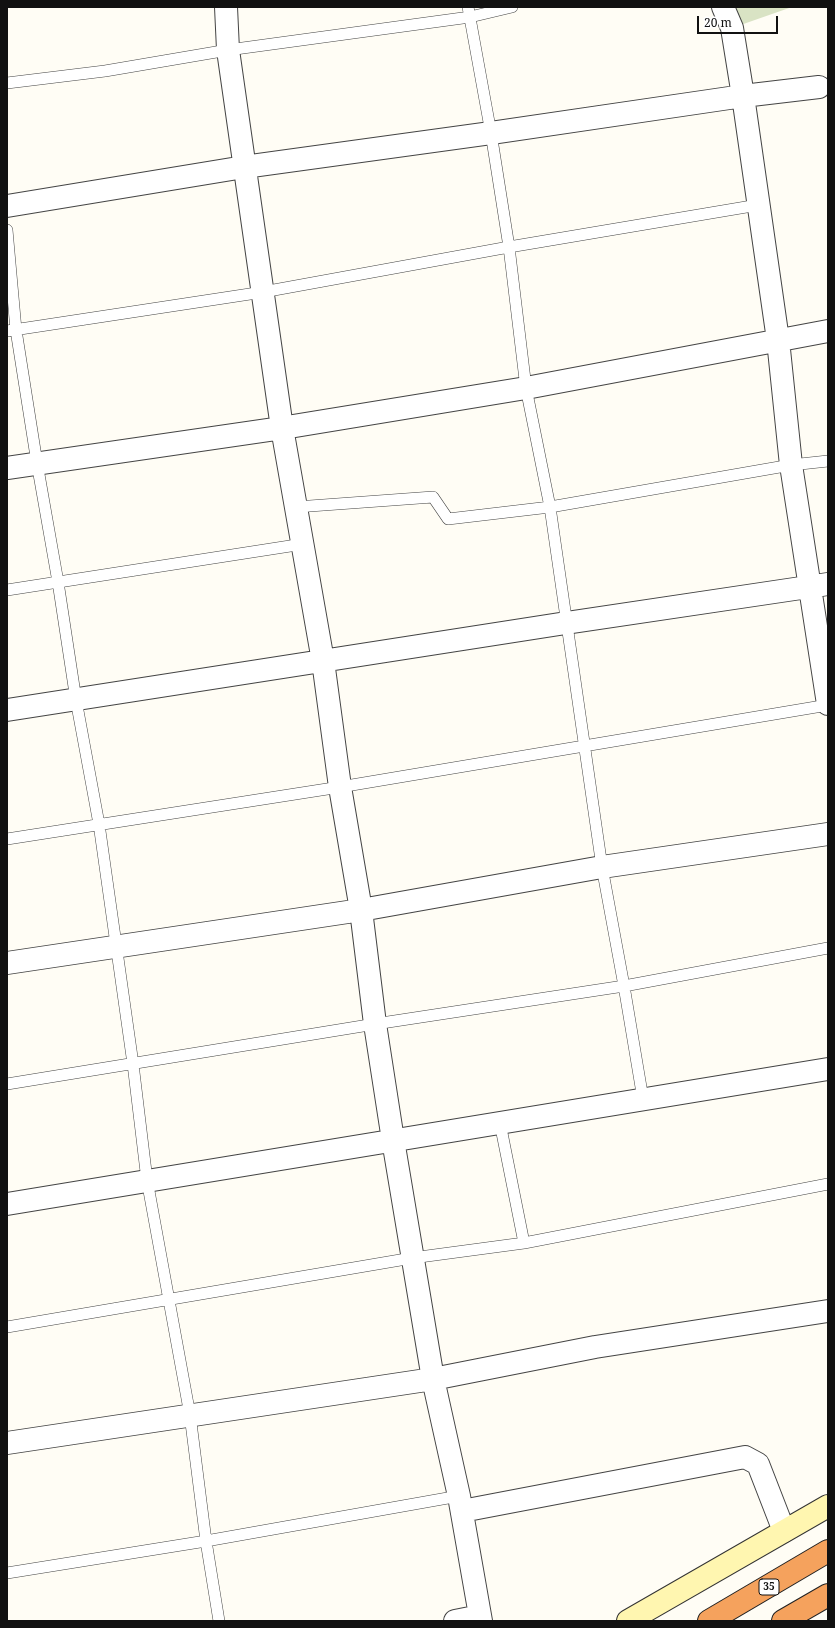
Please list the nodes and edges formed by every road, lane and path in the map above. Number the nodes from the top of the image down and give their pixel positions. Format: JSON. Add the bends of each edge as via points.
{"nodes":[{"id":1,"x":226,"y":7,"type":"edge"},
{"id":2,"x":512,"y":7,"type":"edge"},
{"id":3,"x":723,"y":7,"type":"edge"},
{"id":4,"x":469,"y":12,"type":"edge"},
{"id":5,"x":228,"y":50,"type":"junction"},
{"id":6,"x":7,"y":83,"type":"edge"},
{"id":7,"x":818,"y":87,"type":"dead end"},
{"id":8,"x":743,"y":96,"type":"junction"},
{"id":9,"x":491,"y":133,"type":"junction"},
{"id":10,"x":244,"y":167,"type":"junction"},
{"id":11,"x":758,"y":205,"type":"junction"},
{"id":12,"x":7,"y":206,"type":"edge"},
{"id":13,"x":7,"y":230,"type":"edge"},
{"id":14,"x":509,"y":247,"type":"junction"},
{"id":15,"x":263,"y":292,"type":"junction"},
{"id":16,"x":12,"y":330,"type":"edge"},
{"id":17,"x":828,"y":331,"type":"edge"},
{"id":18,"x":778,"y":340,"type":"junction"},
{"id":19,"x":526,"y":388,"type":"junction"},
{"id":20,"x":282,"y":428,"type":"junction"},
{"id":21,"x":828,"y":460,"type":"edge"},
{"id":22,"x":37,"y":463,"type":"junction"},
{"id":23,"x":791,"y":465,"type":"junction"},
{"id":24,"x":7,"y":468,"type":"edge"},
{"id":25,"x":296,"y":507,"type":"junction"},
{"id":26,"x":550,"y":507,"type":"junction"},
{"id":27,"x":303,"y":544,"type":"junction"},
{"id":28,"x":58,"y":582,"type":"junction"},
{"id":29,"x":819,"y":586,"type":"edge"},
{"id":30,"x":7,"y":590,"type":"edge"},
{"id":31,"x":566,"y":623,"type":"junction"},
{"id":32,"x":323,"y":661,"type":"junction"},
{"id":33,"x":76,"y":700,"type":"junction"},
{"id":34,"x":828,"y":704,"type":"edge"},
{"id":35,"x":7,"y":710,"type":"edge"},
{"id":36,"x":585,"y":746,"type":"junction"},
{"id":37,"x":340,"y":787,"type":"junction"},
{"id":38,"x":99,"y":824,"type":"junction"},
{"id":39,"x":828,"y":834,"type":"edge"},
{"id":40,"x":7,"y":839,"type":"edge"},
{"id":41,"x":602,"y":867,"type":"junction"},
{"id":42,"x":361,"y":910,"type":"junction"},
{"id":43,"x":117,"y":946,"type":"junction"},
{"id":44,"x":828,"y":948,"type":"edge"},
{"id":45,"x":7,"y":963,"type":"edge"},
{"id":46,"x":624,"y":986,"type":"junction"},
{"id":47,"x":375,"y":1024,"type":"junction"},
{"id":48,"x":133,"y":1064,"type":"junction"},
{"id":49,"x":828,"y":1069,"type":"edge"},
{"id":50,"x":7,"y":1084,"type":"edge"},
{"id":51,"x":643,"y":1099,"type":"junction"},
{"id":52,"x":500,"y":1123,"type":"junction"},
{"id":53,"x":393,"y":1140,"type":"junction"},
{"id":54,"x":147,"y":1180,"type":"junction"},
{"id":55,"x":828,"y":1184,"type":"edge"},
{"id":56,"x":7,"y":1204,"type":"edge"},
{"id":57,"x":524,"y":1243,"type":"junction"},
{"id":58,"x":412,"y":1258,"type":"junction"},
{"id":59,"x":168,"y":1300,"type":"junction"},
{"id":60,"x":828,"y":1311,"type":"edge"},
{"id":61,"x":7,"y":1327,"type":"edge"},
{"id":62,"x":433,"y":1379,"type":"junction"},
{"id":63,"x":190,"y":1415,"type":"junction"},
{"id":64,"x":7,"y":1443,"type":"edge"},
{"id":65,"x":461,"y":1504,"type":"junction"},
{"id":66,"x":828,"y":1506,"type":"edge"},
{"id":67,"x":784,"y":1531,"type":"junction"},
{"id":68,"x":206,"y":1541,"type":"junction"},
{"id":69,"x":828,"y":1551,"type":"edge"},
{"id":70,"x":7,"y":1572,"type":"edge"},
{"id":71,"x":828,"y":1595,"type":"edge"},
{"id":72,"x":481,"y":1619,"type":"edge"},
{"id":73,"x":219,"y":1621,"type":"edge"},
{"id":74,"x":455,"y":1621,"type":"edge"},
{"id":75,"x":628,"y":1621,"type":"edge"},
{"id":76,"x":709,"y":1621,"type":"edge"},
{"id":77,"x":783,"y":1621,"type":"edge"}],
"edges":[{"from":1,"to":5,"type":"street"},
{"from":2,"to":4,"type":"lane"},
{"from":3,"to":8,"type":"street","via":[[732,28]]},
{"from":4,"to":5,"type":"lane"},
{"from":4,"to":9,"type":"lane"},
{"from":5,"to":6,"type":"lane","via":[[105,71]]},
{"from":5,"to":10,"type":"street"},
{"from":7,"to":8,"type":"street"},
{"from":8,"to":9,"type":"street"},
{"from":8,"to":11,"type":"street"},
{"from":9,"to":10,"type":"street"},
{"from":9,"to":14,"type":"lane"},
{"from":10,"to":12,"type":"street"},
{"from":10,"to":15,"type":"street"},
{"from":11,"to":14,"type":"lane"},
{"from":11,"to":18,"type":"street"},
{"from":13,"to":16,"type":"lane"},
{"from":14,"to":15,"type":"lane"},
{"from":14,"to":19,"type":"lane"},
{"from":15,"to":16,"type":"lane"},
{"from":15,"to":20,"type":"street"},
{"from":16,"to":22,"type":"lane"},
{"from":17,"to":18,"type":"street"},
{"from":18,"to":19,"type":"street"},
{"from":18,"to":23,"type":"street"},
{"from":19,"to":20,"type":"street"},
{"from":19,"to":26,"type":"lane"},
{"from":20,"to":22,"type":"street"},
{"from":20,"to":25,"type":"street"},
{"from":21,"to":23,"type":"lane"},
{"from":22,"to":24,"type":"street"},
{"from":22,"to":28,"type":"lane"},
{"from":23,"to":26,"type":"lane"},
{"from":23,"to":29,"type":"street"},
{"from":25,"to":26,"type":"lane","via":[[433,497],[448,519]]},
{"from":25,"to":27,"type":"street"},
{"from":26,"to":31,"type":"lane"},
{"from":27,"to":28,"type":"lane"},
{"from":27,"to":32,"type":"street"},
{"from":28,"to":30,"type":"lane"},
{"from":28,"to":33,"type":"lane"},
{"from":29,"to":31,"type":"street"},
{"from":29,"to":34,"type":"street"},
{"from":31,"to":32,"type":"street"},
{"from":31,"to":36,"type":"lane"},
{"from":32,"to":33,"type":"street"},
{"from":32,"to":37,"type":"street"},
{"from":33,"to":35,"type":"street"},
{"from":33,"to":38,"type":"lane"},
{"from":34,"to":36,"type":"lane"},
{"from":36,"to":37,"type":"lane"},
{"from":36,"to":41,"type":"lane"},
{"from":37,"to":38,"type":"lane"},
{"from":37,"to":42,"type":"street"},
{"from":38,"to":40,"type":"lane"},
{"from":38,"to":43,"type":"lane"},
{"from":39,"to":41,"type":"street"},
{"from":41,"to":42,"type":"street"},
{"from":41,"to":46,"type":"lane"},
{"from":42,"to":43,"type":"street"},
{"from":42,"to":47,"type":"street"},
{"from":43,"to":45,"type":"street"},
{"from":43,"to":48,"type":"lane"},
{"from":44,"to":46,"type":"lane"},
{"from":46,"to":47,"type":"lane"},
{"from":46,"to":51,"type":"lane"},
{"from":47,"to":48,"type":"lane"},
{"from":47,"to":53,"type":"street"},
{"from":48,"to":50,"type":"lane"},
{"from":48,"to":54,"type":"lane"},
{"from":49,"to":51,"type":"street"},
{"from":51,"to":52,"type":"street"},
{"from":52,"to":53,"type":"street"},
{"from":52,"to":57,"type":"lane"},
{"from":53,"to":54,"type":"street"},
{"from":53,"to":58,"type":"street"},
{"from":54,"to":56,"type":"street"},
{"from":54,"to":59,"type":"lane"},
{"from":55,"to":57,"type":"lane"},
{"from":57,"to":58,"type":"lane"},
{"from":58,"to":59,"type":"lane"},
{"from":58,"to":62,"type":"street"},
{"from":59,"to":61,"type":"lane"},
{"from":59,"to":63,"type":"lane"},
{"from":60,"to":62,"type":"street","via":[[595,1347]]},
{"from":62,"to":63,"type":"street"},
{"from":62,"to":65,"type":"street"},
{"from":63,"to":64,"type":"street"},
{"from":63,"to":68,"type":"lane"},
{"from":65,"to":67,"type":"street","via":[[745,1457],[758,1464]]},
{"from":65,"to":68,"type":"lane"},
{"from":65,"to":72,"type":"street"},
{"from":66,"to":67,"type":"street"},
{"from":67,"to":75,"type":"street"},
{"from":68,"to":70,"type":"lane"},
{"from":68,"to":73,"type":"lane"},
{"from":69,"to":76,"type":"highway","number":"35"},
{"from":71,"to":77,"type":"highway"},
{"from":72,"to":74,"type":"street"}]}
